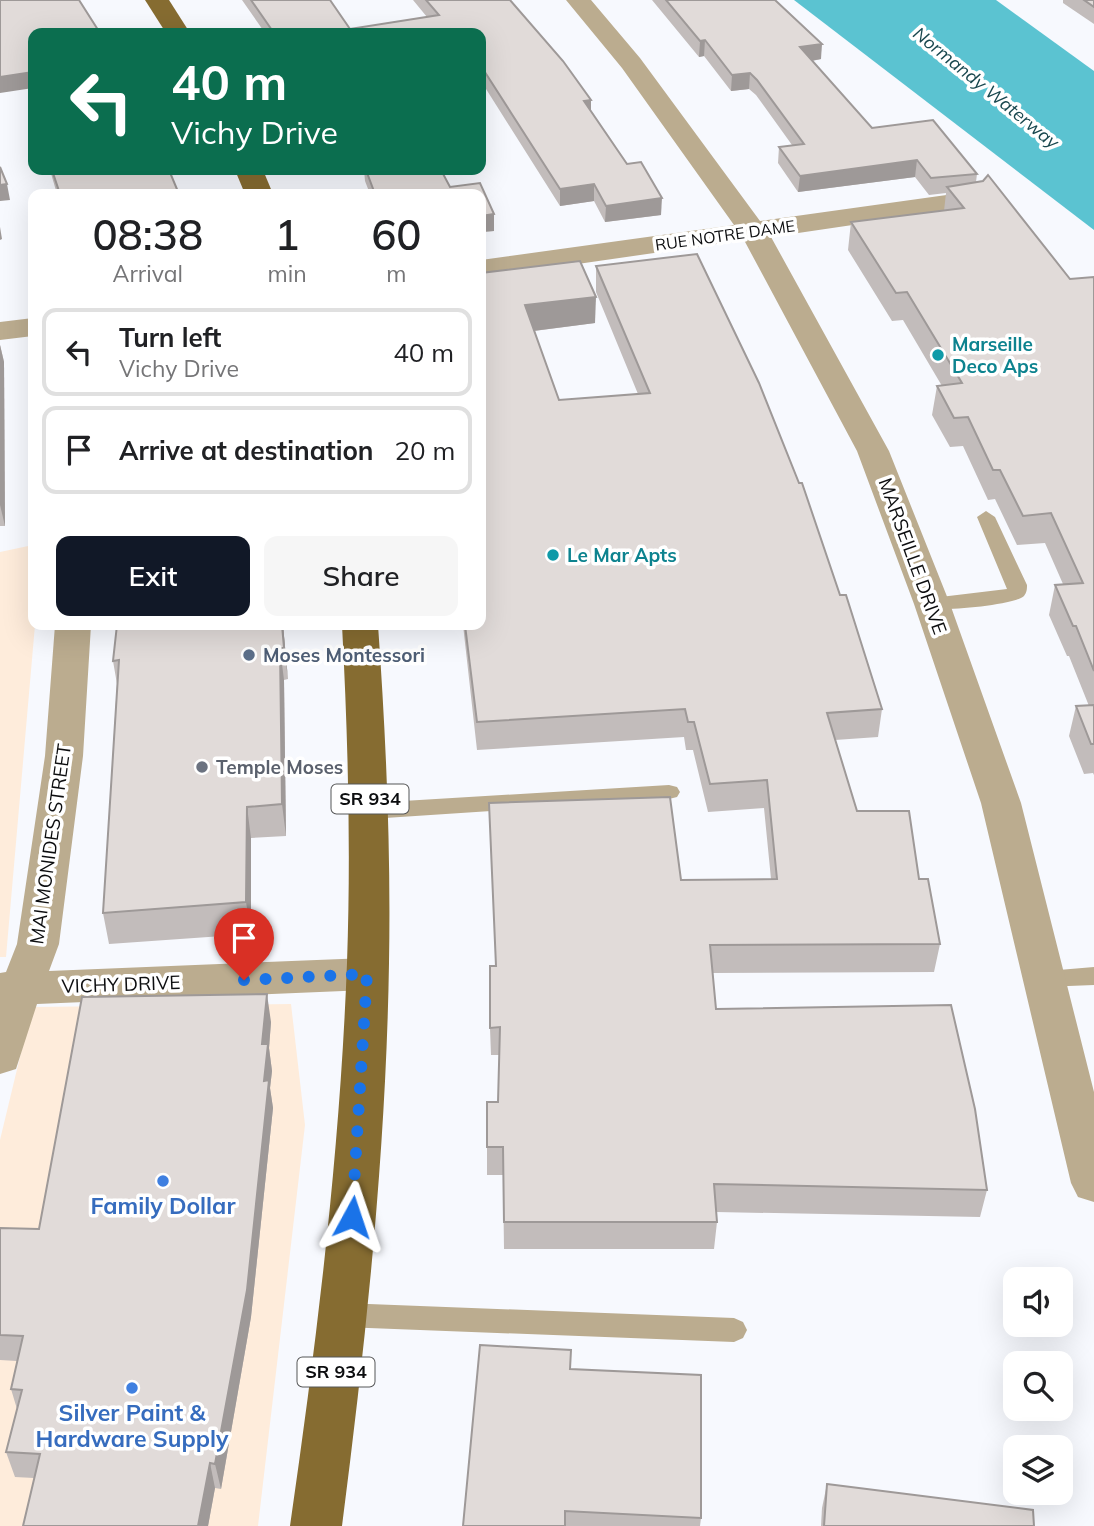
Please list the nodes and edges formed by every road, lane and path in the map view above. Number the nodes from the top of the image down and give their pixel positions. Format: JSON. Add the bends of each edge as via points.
{"nodes":[{"id":1,"x":157,"y":0,"type":"edge"},
{"id":2,"x":578,"y":0,"type":"edge"},
{"id":3,"x":175,"y":28,"type":"edge"},
{"id":4,"x":968,"y":200,"type":"edge"},
{"id":5,"x":754,"y":232,"type":"junction"},
{"id":6,"x":486,"y":268,"type":"edge"},
{"id":7,"x":28,"y":328,"type":"edge"},
{"id":8,"x":0,"y":331,"type":"edge"},
{"id":9,"x":986,"y":517,"type":"dead end"},
{"id":10,"x":932,"y":604,"type":"junction"},
{"id":11,"x":74,"y":630,"type":"edge"},
{"id":12,"x":360,"y":630,"type":"edge"},
{"id":13,"x":669,"y":792,"type":"dead end"},
{"id":14,"x":370,"y":811,"type":"junction"},
{"id":15,"x":367,"y":974,"type":"junction"},
{"id":16,"x":1094,"y":976,"type":"edge"},
{"id":17,"x":1043,"y":978,"type":"junction"},
{"id":18,"x":11,"y":988,"type":"edge"},
{"id":19,"x":0,"y":1057,"type":"edge"},
{"id":20,"x":1094,"y":1183,"type":"edge"},
{"id":21,"x":344,"y":1315,"type":"junction"},
{"id":22,"x":734,"y":1330,"type":"dead end"},
{"id":23,"x":316,"y":1526,"type":"edge"}],
"edges":[{"from":1,"to":3,"type":"main road"},
{"from":2,"to":5,"type":"street","name":"MARSEILLE DRIVE","via":[[631,63]]},
{"from":4,"to":5,"type":"street","name":"RUE NOTRE DAME"},
{"from":5,"to":6,"type":"street","name":"RUE NOTRE DAME"},
{"from":5,"to":10,"type":"street","name":"MARSEILLE DRIVE","via":[[873,451]]},
{"from":7,"to":8,"type":"street"},
{"from":9,"to":10,"type":"lane","via":[[1017,592]]},
{"from":10,"to":17,"type":"street","name":"MARSEILLE DRIVE","via":[[1001,803]]},
{"from":11,"to":18,"type":"street","name":"MAI MONIDES STREET","via":[[64,756],[37,944]]},
{"from":12,"to":14,"type":"main road","number":"SR 934"},
{"from":13,"to":14,"type":"lane"},
{"from":14,"to":15,"type":"main road","number":"SR 934"},
{"from":15,"to":18,"type":"street","name":"VICHY DRIVE"},
{"from":15,"to":21,"type":"main road","number":"SR 934"},
{"from":16,"to":17,"type":"lane"},
{"from":17,"to":20,"type":"street","name":"MARSEILLE DRIVE"},
{"from":18,"to":19,"type":"street","name":"MAI MONIDES STREET"},
{"from":21,"to":22,"type":"lane"},
{"from":21,"to":23,"type":"main road","number":"SR 934"}]}
